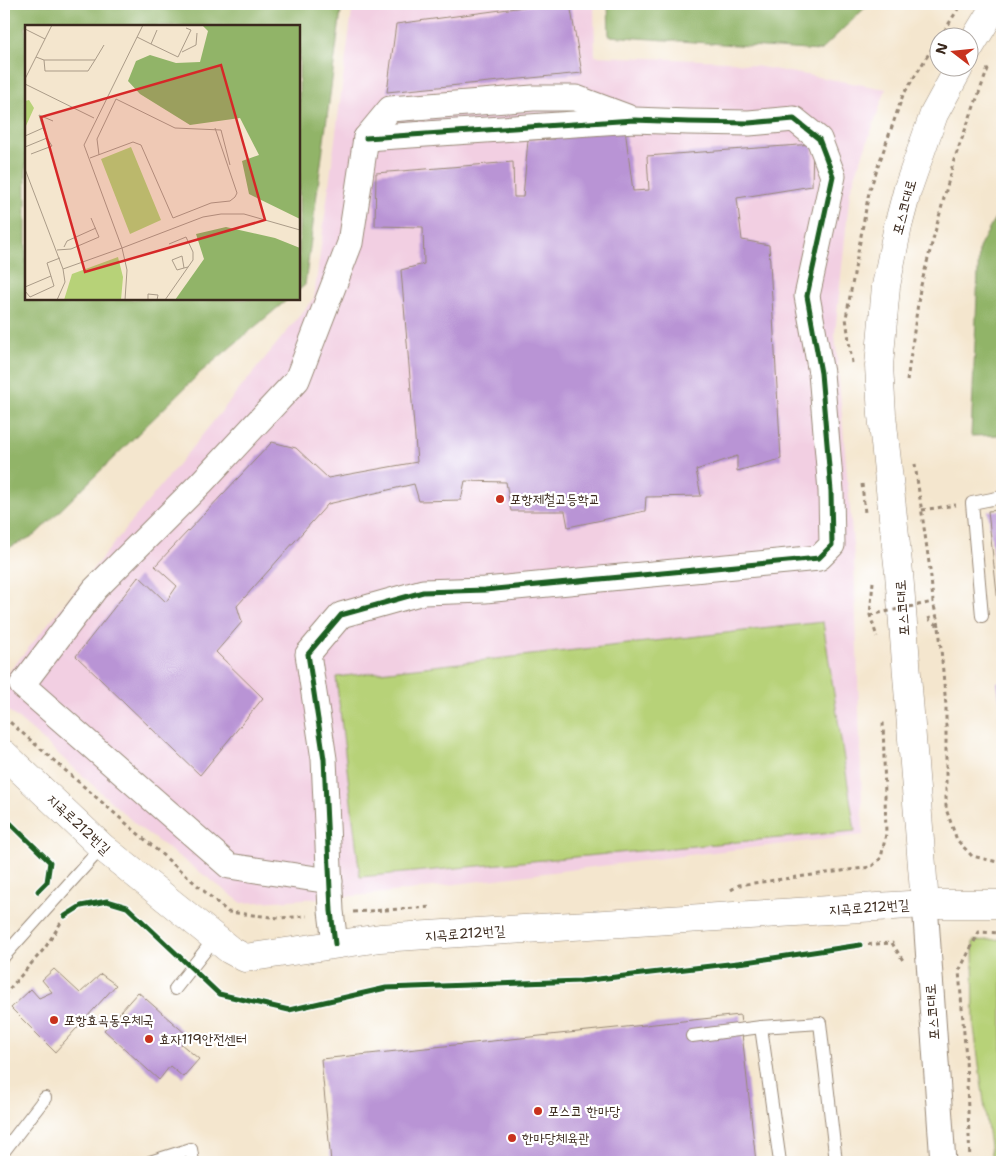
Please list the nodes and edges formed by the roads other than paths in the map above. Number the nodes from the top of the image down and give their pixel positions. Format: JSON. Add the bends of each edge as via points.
{"nodes":[{"id":1,"x":996,"y":4,"type":"edge"},
{"id":2,"x":979,"y":56,"type":"edge"},
{"id":3,"x":954,"y":78,"type":"edge"},
{"id":4,"x":1002,"y":497,"type":"edge"},
{"id":5,"x":982,"y":616,"type":"dead end"},
{"id":6,"x":4,"y":754,"type":"edge"},
{"id":7,"x":102,"y":847,"type":"junction"},
{"id":8,"x":330,"y":881,"type":"junction"},
{"id":9,"x":925,"y":904,"type":"junction"},
{"id":10,"x":1002,"y":904,"type":"edge"},
{"id":11,"x":215,"y":938,"type":"junction"},
{"id":12,"x":335,"y":944,"type":"junction"},
{"id":13,"x":4,"y":956,"type":"edge"},
{"id":14,"x":176,"y":989,"type":"dead end"},
{"id":15,"x":761,"y":1027,"type":"junction"},
{"id":16,"x":692,"y":1036,"type":"dead end"},
{"id":17,"x":45,"y":1098,"type":"dead end"},
{"id":18,"x":4,"y":1151,"type":"edge"},
{"id":19,"x":150,"y":1162,"type":"edge"},
{"id":20,"x":193,"y":1162,"type":"edge"},
{"id":21,"x":780,"y":1162,"type":"edge"},
{"id":22,"x":836,"y":1162,"type":"edge"},
{"id":23,"x":943,"y":1162,"type":"edge"}],
"edges":[{"from":1,"to":2,"type":"street"},
{"from":3,"to":9,"type":"street","name":"포스코대로","via":[[934,114],[898,226],[886,286],[878,366],[899,573]]},
{"from":4,"to":5,"type":"lane","via":[[972,503]]},
{"from":6,"to":7,"type":"street","name":"지곡로212번길"},
{"from":7,"to":11,"type":"street","name":"지곡로212번길"},
{"from":7,"to":13,"type":"lane"},
{"from":8,"to":8,"type":"street","via":[[324,759],[308,654],[341,615],[423,592],[485,590],[820,558],[832,545],[821,373],[807,296],[833,176],[818,139],[794,119],[749,123],[634,120],[366,138],[350,243],[297,380],[201,483],[95,589],[22,685],[229,866]]},
{"from":8,"to":12,"type":"street"},
{"from":9,"to":10,"type":"street","name":"지곡로212번길"},
{"from":9,"to":12,"type":"street","name":"지곡로212번길","via":[[394,937]]},
{"from":9,"to":23,"type":"street","name":"포스코대로"},
{"from":11,"to":12,"type":"street","name":"지곡로212번길","via":[[246,958]]},
{"from":11,"to":14,"type":"lane"},
{"from":15,"to":16,"type":"lane"},
{"from":15,"to":21,"type":"lane"},
{"from":15,"to":22,"type":"lane","via":[[820,1023]]},
{"from":17,"to":18,"type":"lane"},
{"from":19,"to":20,"type":"lane","via":[[191,1150]]}]}
